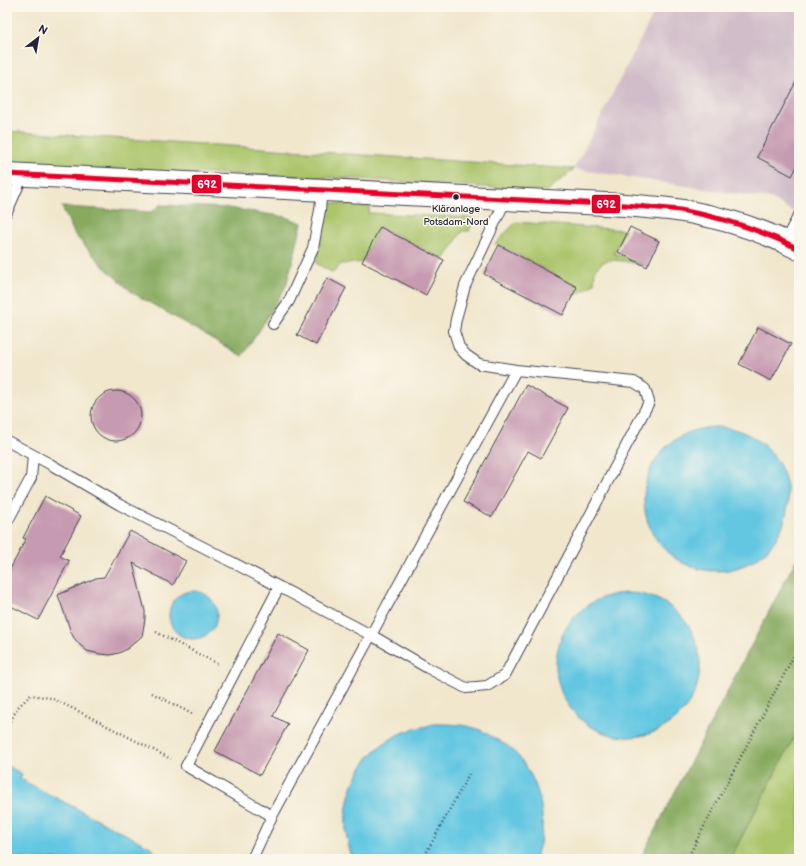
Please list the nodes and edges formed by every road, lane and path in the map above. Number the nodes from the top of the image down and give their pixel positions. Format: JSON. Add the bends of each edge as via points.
{"nodes":[{"id":1,"x":15,"y":175,"type":"edge"},
{"id":2,"x":322,"y":189,"type":"junction"},
{"id":3,"x":506,"y":199,"type":"junction"},
{"id":4,"x":7,"y":212,"type":"edge"},
{"id":5,"x":799,"y":215,"type":"edge"},
{"id":6,"x":792,"y":245,"type":"edge"},
{"id":7,"x":273,"y":324,"type":"dead end"},
{"id":8,"x":516,"y":370,"type":"junction"},
{"id":9,"x":7,"y":441,"type":"edge"},
{"id":10,"x":33,"y":456,"type":"junction"},
{"id":11,"x":7,"y":522,"type":"edge"},
{"id":12,"x":279,"y":588,"type":"junction"},
{"id":13,"x":156,"y":632,"type":"dead end"},
{"id":14,"x":372,"y":635,"type":"junction"},
{"id":15,"x":799,"y":646,"type":"edge"},
{"id":16,"x":234,"y":673,"type":"junction"},
{"id":17,"x":152,"y":693,"type":"dead end"},
{"id":18,"x":208,"y":723,"type":"junction"},
{"id":19,"x":7,"y":728,"type":"edge"},
{"id":20,"x":186,"y":766,"type":"junction"},
{"id":21,"x":469,"y":774,"type":"dead end"},
{"id":22,"x":272,"y":816,"type":"junction"},
{"id":23,"x":252,"y":859,"type":"edge"},
{"id":24,"x":424,"y":859,"type":"edge"},
{"id":25,"x":687,"y":859,"type":"edge"}],
"edges":[{"from":1,"to":2,"type":"street"},
{"from":1,"to":4,"type":"lane"},
{"from":2,"to":3,"type":"street"},
{"from":2,"to":7,"type":"lane","via":[[313,248],[289,301]]},
{"from":3,"to":6,"type":"street","via":[[625,205],[688,212],[738,224]]},
{"from":3,"to":8,"type":"lane","via":[[465,286],[454,331],[459,347],[466,356],[479,364]]},
{"from":5,"to":6,"type":"lane"},
{"from":8,"to":14,"type":"lane"},
{"from":8,"to":14,"type":"lane","via":[[634,382],[645,389],[649,402],[505,675],[487,686],[466,688]]},
{"from":9,"to":10,"type":"lane"},
{"from":10,"to":11,"type":"lane","via":[[31,478]]},
{"from":10,"to":12,"type":"lane","via":[[120,505]]},
{"from":12,"to":14,"type":"lane"},
{"from":12,"to":16,"type":"lane"},
{"from":13,"to":16,"type":"path"},
{"from":14,"to":22,"type":"lane"},
{"from":15,"to":25,"type":"path"},
{"from":16,"to":18,"type":"lane"},
{"from":17,"to":18,"type":"path"},
{"from":18,"to":20,"type":"lane"},
{"from":19,"to":20,"type":"path","via":[[18,707],[31,695],[51,698]]},
{"from":20,"to":22,"type":"lane"},
{"from":21,"to":24,"type":"path"},
{"from":22,"to":23,"type":"lane"}]}
